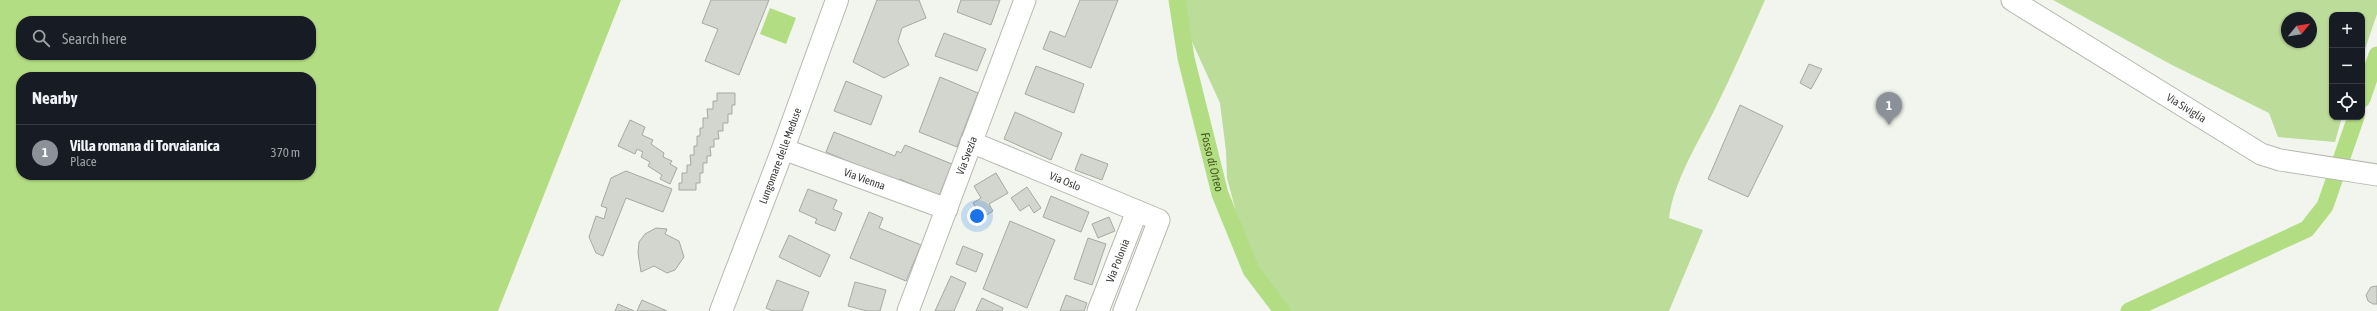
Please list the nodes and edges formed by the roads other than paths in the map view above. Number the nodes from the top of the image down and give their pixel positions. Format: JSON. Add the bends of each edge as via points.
{"nodes":[{"id":1,"x":837,"y":0,"type":"edge"},
{"id":2,"x":1025,"y":0,"type":"edge"},
{"id":3,"x":2012,"y":0,"type":"edge"},
{"id":4,"x":971,"y":142,"type":"junction"},
{"id":5,"x":783,"y":149,"type":"junction"},
{"id":6,"x":2377,"y":175,"type":"edge"},
{"id":7,"x":946,"y":209,"type":"junction"},
{"id":8,"x":1137,"y":211,"type":"junction"},
{"id":9,"x":720,"y":311,"type":"edge"},
{"id":10,"x":908,"y":311,"type":"edge"},
{"id":11,"x":1098,"y":311,"type":"edge"},
{"id":12,"x":1124,"y":311,"type":"edge"}],
"edges":[{"from":1,"to":5,"type":"main road","name":"Lungomare delle Meduse"},
{"from":2,"to":4,"type":"street","name":"Via Svezia"},
{"from":3,"to":6,"type":"street","name":"Via Siviglia","via":[[2249,148],[2280,160]]},
{"from":4,"to":7,"type":"street","name":"Via Svezia"},
{"from":4,"to":8,"type":"street","name":"Via Oslo"},
{"from":5,"to":7,"type":"street","name":"Via Vienna"},
{"from":5,"to":9,"type":"main road","name":"Lungomare delle Meduse"},
{"from":7,"to":10,"type":"street","name":"Via Svezia"},
{"from":8,"to":11,"type":"street","name":"Via Polonia"},
{"from":8,"to":12,"type":"street","name":"Via Oslo","via":[[1159,220]]}]}
